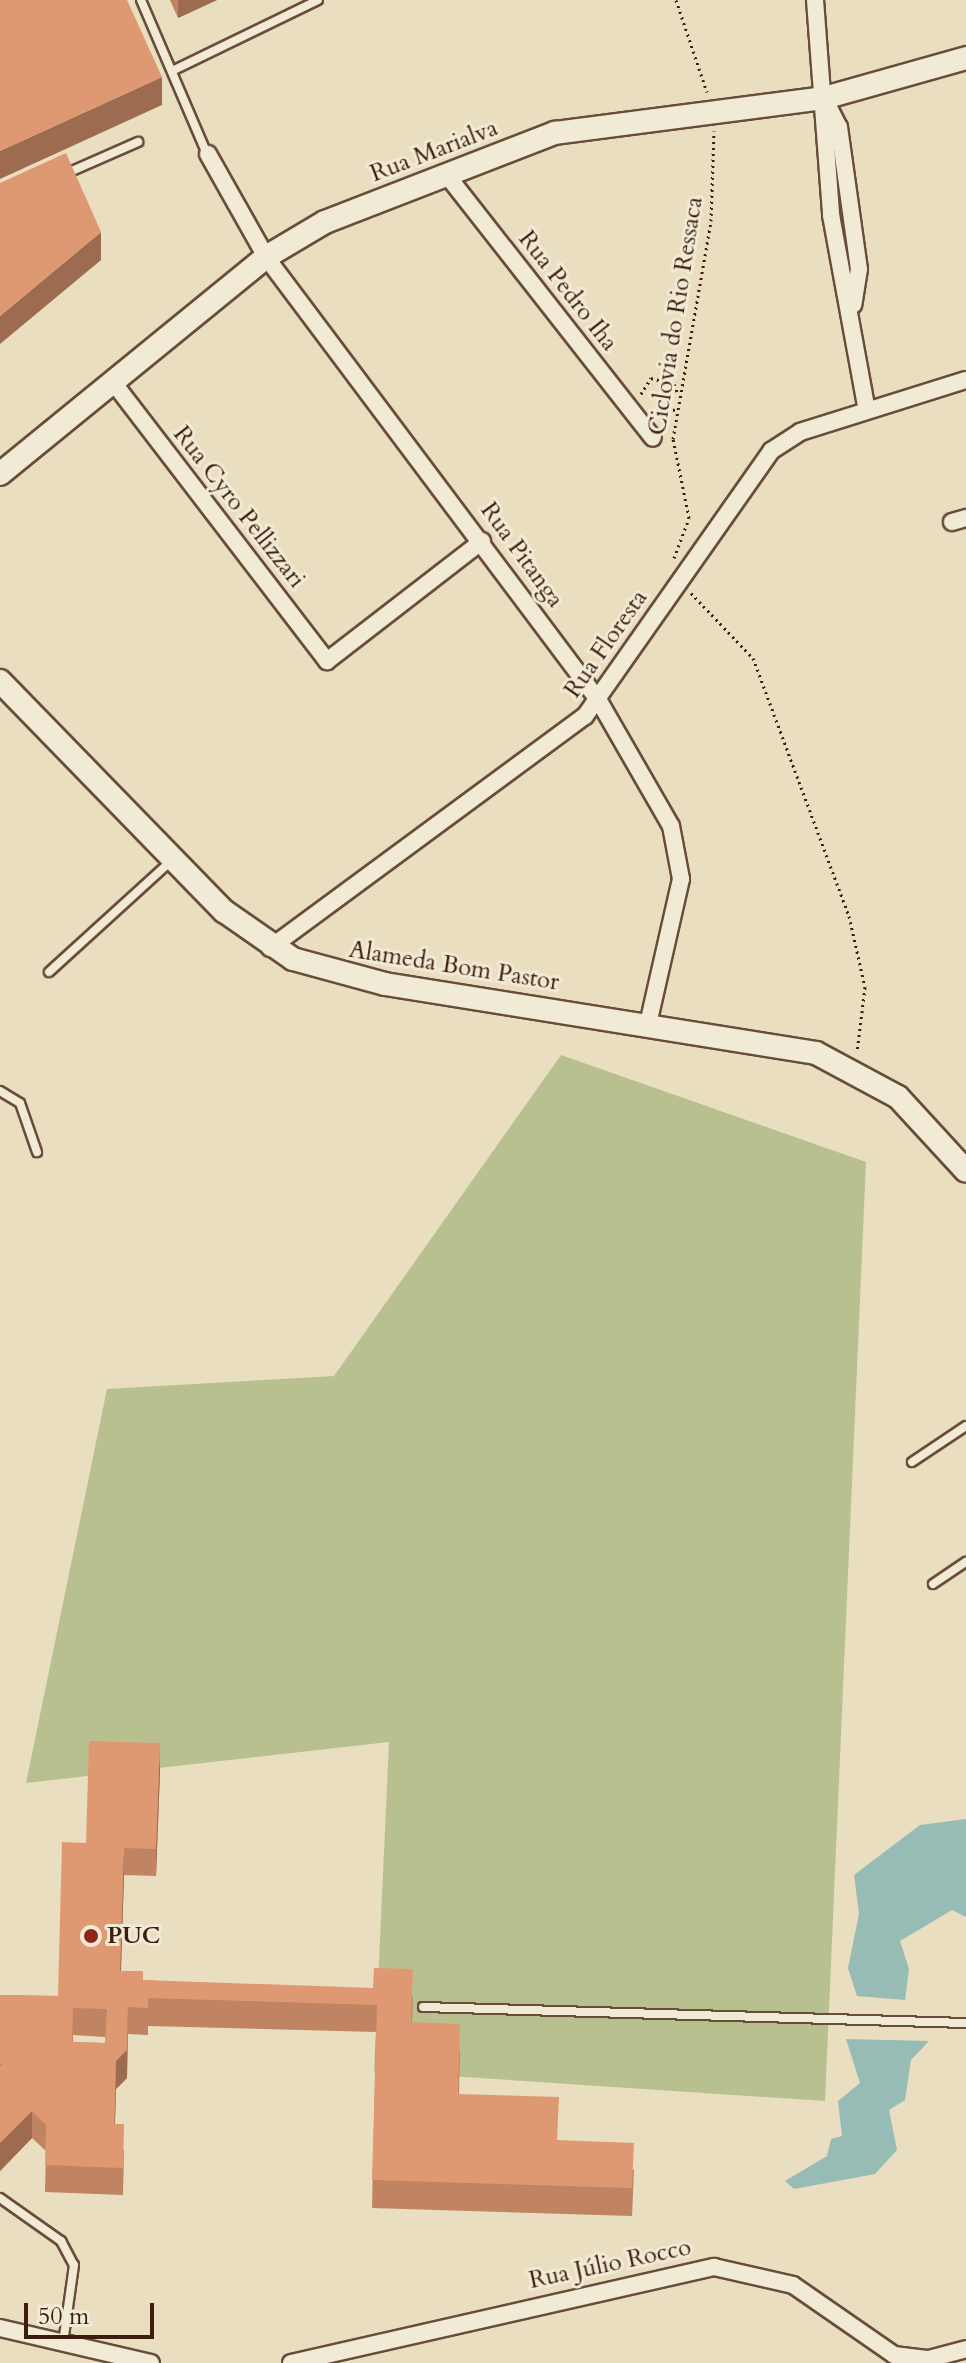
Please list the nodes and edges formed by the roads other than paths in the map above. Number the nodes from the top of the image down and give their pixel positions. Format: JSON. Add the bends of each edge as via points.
{"nodes":[{"id":1,"x":141,"y":0,"type":"edge"},
{"id":2,"x":318,"y":0,"type":"edge"},
{"id":3,"x":815,"y":0,"type":"edge"},
{"id":4,"x":966,"y":58,"type":"edge"},
{"id":5,"x":172,"y":71,"type":"junction"},
{"id":6,"x":824,"y":98,"type":"junction"},
{"id":7,"x":138,"y":142,"type":"dead end"},
{"id":8,"x":208,"y":154,"type":"joint"},
{"id":9,"x":446,"y":174,"type":"junction"},
{"id":10,"x":55,"y":178,"type":"edge"},
{"id":11,"x":266,"y":257,"type":"junction"},
{"id":12,"x":966,"y":380,"type":"edge"},
{"id":13,"x":113,"y":382,"type":"junction"},
{"id":14,"x":867,"y":411,"type":"junction"},
{"id":15,"x":653,"y":438,"type":"dead end"},
{"id":16,"x":0,"y":474,"type":"edge"},
{"id":17,"x":482,"y":541,"type":"junction"},
{"id":18,"x":0,"y":681,"type":"edge"},
{"id":19,"x":599,"y":701,"type":"junction"},
{"id":20,"x":172,"y":860,"type":"junction"},
{"id":21,"x":270,"y":948,"type":"junction"},
{"id":22,"x":49,"y":972,"type":"dead end"},
{"id":23,"x":648,"y":1024,"type":"junction"},
{"id":24,"x":0,"y":1091,"type":"edge"},
{"id":25,"x":37,"y":1152,"type":"dead end"},
{"id":26,"x":966,"y":1171,"type":"edge"},
{"id":27,"x":966,"y":1426,"type":"edge"},
{"id":28,"x":912,"y":1462,"type":"dead end"},
{"id":29,"x":966,"y":1562,"type":"edge"},
{"id":30,"x":933,"y":1584,"type":"dead end"},
{"id":31,"x":423,"y":2007,"type":"dead end"},
{"id":32,"x":966,"y":2023,"type":"edge"},
{"id":33,"x":0,"y":2198,"type":"edge"},
{"id":34,"x":0,"y":2328,"type":"edge"},
{"id":35,"x":63,"y":2343,"type":"junction"},
{"id":36,"x":966,"y":2349,"type":"edge"},
{"id":37,"x":151,"y":2363,"type":"edge"},
{"id":38,"x":291,"y":2363,"type":"edge"}],
"edges":[{"from":1,"to":5,"type":"lane"},
{"from":2,"to":5,"type":"lane"},
{"from":3,"to":6,"type":"street"},
{"from":4,"to":6,"type":"main road","name":"Rua Marialva"},
{"from":5,"to":8,"type":"lane"},
{"from":6,"to":9,"type":"main road","name":"Rua Marialva","via":[[555,133]]},
{"from":6,"to":14,"type":"street","via":[[831,215],[853,305]]},
{"from":7,"to":10,"type":"lane"},
{"from":8,"to":11,"type":"street","name":"Rua Pitanga"},
{"from":9,"to":11,"type":"main road","name":"Rua Marialva","via":[[325,222]]},
{"from":9,"to":15,"type":"street","name":"Rua Pedro Iha"},
{"from":11,"to":13,"type":"main road","name":"Rua Marialva"},
{"from":11,"to":17,"type":"street","name":"Rua Pitanga"},
{"from":12,"to":14,"type":"street","name":"Rua Floresta"},
{"from":13,"to":16,"type":"main road","name":"Rua Marialva"},
{"from":13,"to":17,"type":"street","name":"Rua Cyro Pellizzari","via":[[327,661]]},
{"from":14,"to":19,"type":"street","name":"Rua Floresta","via":[[800,432],[771,451]]},
{"from":17,"to":19,"type":"street","name":"Rua Pitanga"},
{"from":18,"to":20,"type":"main road","name":"Alameda Bom Pastor"},
{"from":19,"to":21,"type":"street","name":"Rua Floresta"},
{"from":19,"to":23,"type":"street","name":"Rua Pitanga","via":[[671,826],[681,861]]},
{"from":20,"to":21,"type":"main road","name":"Alameda Bom Pastor"},
{"from":20,"to":22,"type":"lane"},
{"from":21,"to":23,"type":"main road","name":"Alameda Bom Pastor","via":[[360,979]]},
{"from":23,"to":26,"type":"main road","name":"Alameda Bom Pastor","via":[[791,1046],[853,1067],[922,1117]]},
{"from":24,"to":25,"type":"lane","via":[[20,1103]]},
{"from":27,"to":28,"type":"lane"},
{"from":29,"to":30,"type":"lane"},
{"from":31,"to":32,"type":"lane"},
{"from":33,"to":35,"type":"lane","via":[[61,2241],[74,2265]]},
{"from":34,"to":35,"type":"street"},
{"from":35,"to":37,"type":"street"},
{"from":36,"to":38,"type":"street","name":"Rua Júlio Rocco","via":[[929,2359],[894,2355],[793,2285],[714,2267]]}]}
